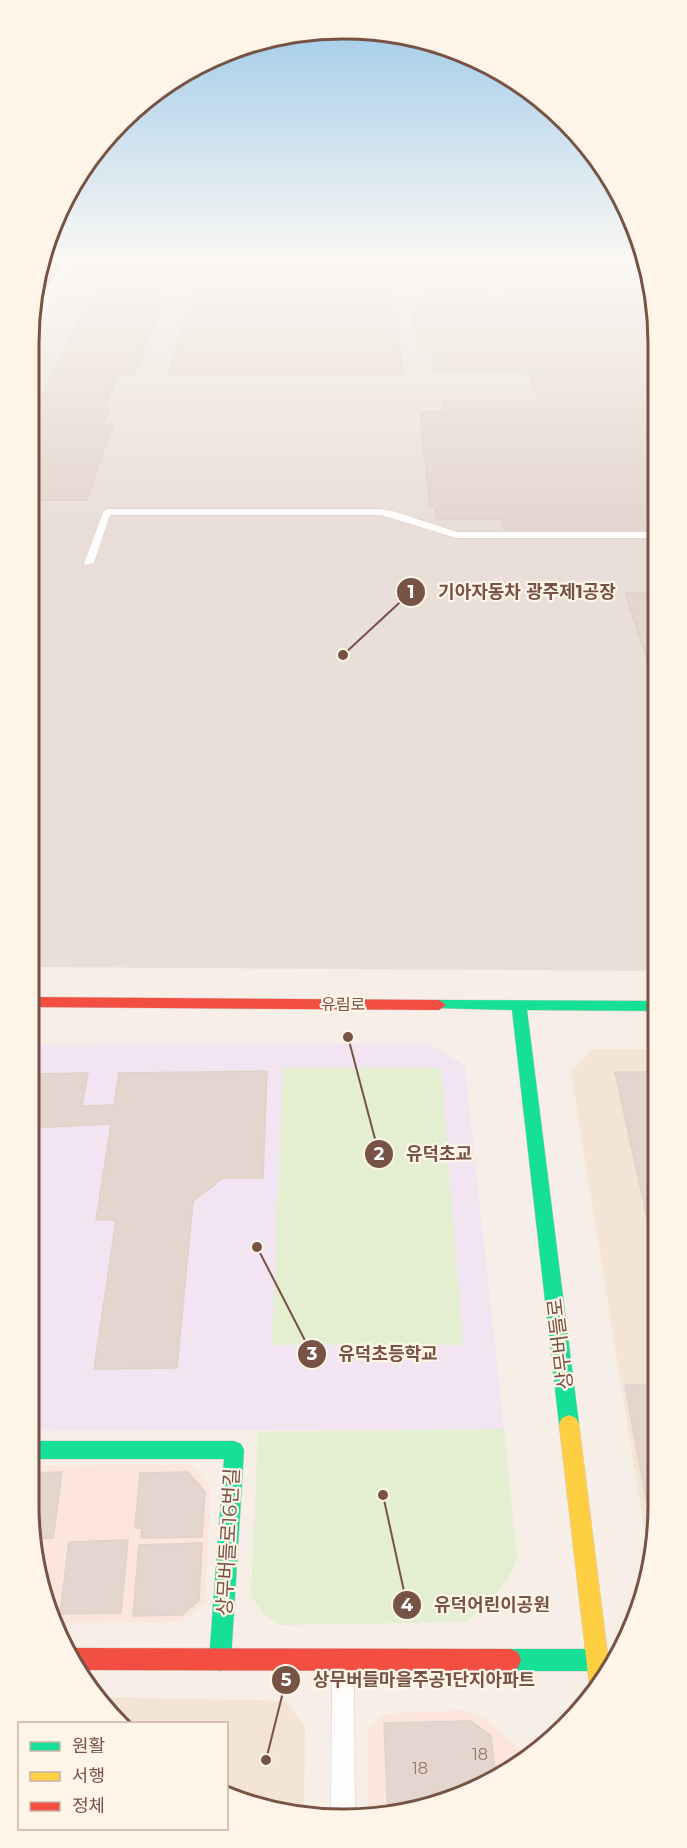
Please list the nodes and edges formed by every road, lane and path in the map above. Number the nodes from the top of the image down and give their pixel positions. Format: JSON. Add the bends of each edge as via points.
{"nodes":[{"id":1,"x":648,"y":535,"type":"edge"},
{"id":2,"x":89,"y":563,"type":"dead end"},
{"id":3,"x":39,"y":1002,"type":"edge"},
{"id":4,"x":519,"y":1005,"type":"junction"},
{"id":5,"x":648,"y":1006,"type":"edge"},
{"id":6,"x":39,"y":1450,"type":"edge"},
{"id":7,"x":81,"y":1659,"type":"edge"},
{"id":8,"x":605,"y":1659,"type":"edge"},
{"id":9,"x":220,"y":1660,"type":"junction"},
{"id":10,"x":343,"y":1660,"type":"junction"},
{"id":11,"x":343,"y":1809,"type":"edge"}],
"edges":[{"from":1,"to":2,"type":"lane","via":[[456,535],[381,512],[107,512]]},
{"from":3,"to":4,"type":"street","name":"유림로"},
{"from":4,"to":5,"type":"street","name":"유림로"},
{"from":4,"to":8,"type":"street","name":"상무버들로"},
{"from":6,"to":9,"type":"street","name":"상무버들로16번길","via":[[234,1450]]},
{"from":7,"to":9,"type":"street"},
{"from":8,"to":10,"type":"street"},
{"from":9,"to":10,"type":"street"},
{"from":10,"to":11,"type":"lane"}]}
